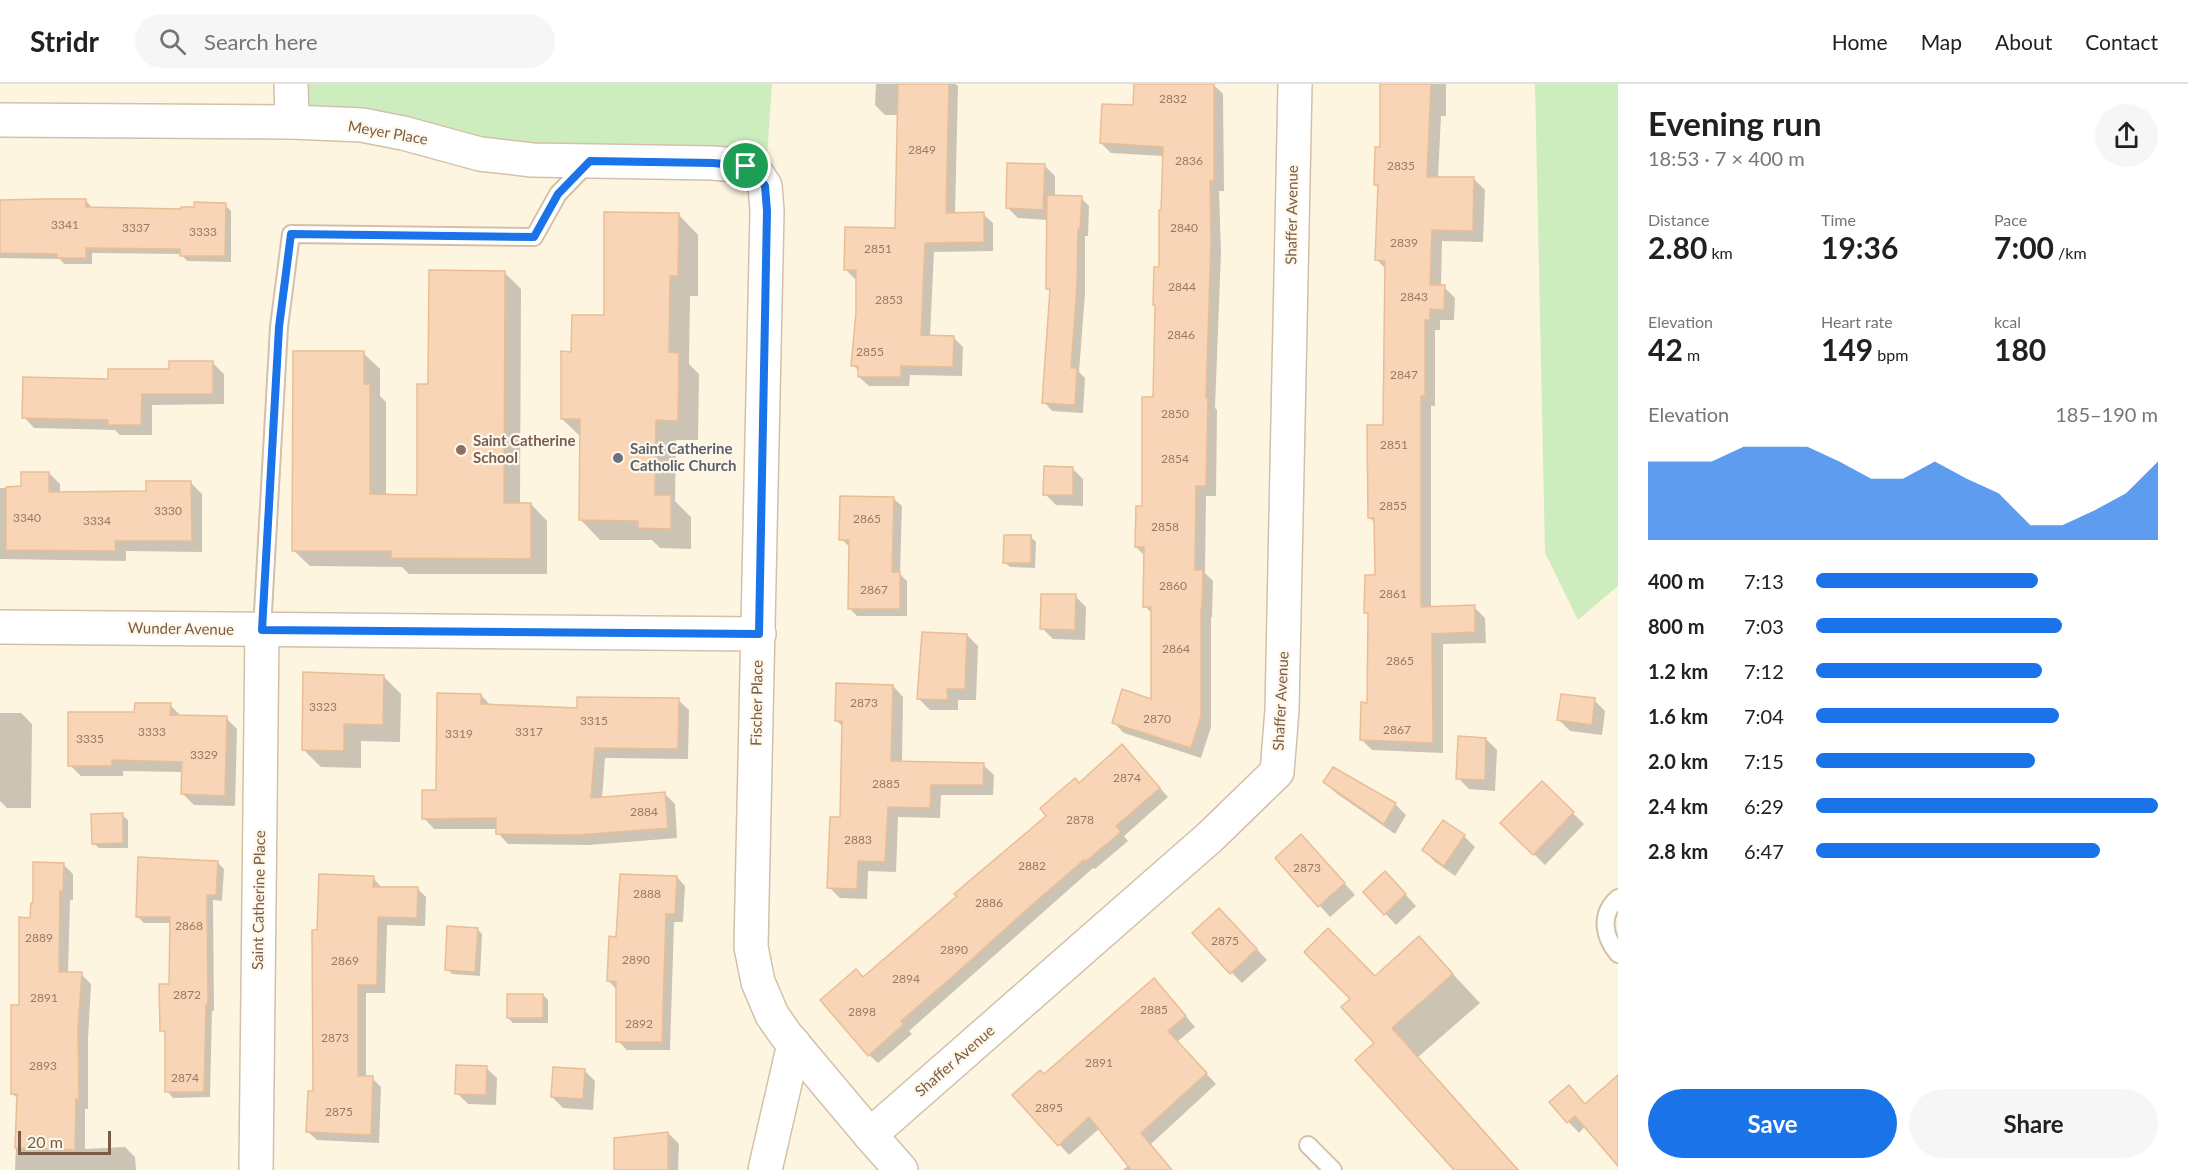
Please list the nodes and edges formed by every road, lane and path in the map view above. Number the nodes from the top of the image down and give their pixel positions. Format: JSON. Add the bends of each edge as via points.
{"nodes":[{"id":1,"x":291,"y":84,"type":"edge"},
{"id":2,"x":1295,"y":84,"type":"edge"},
{"id":3,"x":0,"y":120,"type":"edge"},
{"id":4,"x":292,"y":122,"type":"junction"},
{"id":5,"x":590,"y":161,"type":"junction"},
{"id":6,"x":765,"y":186,"type":"joint"},
{"id":7,"x":0,"y":627,"type":"edge"},
{"id":8,"x":262,"y":630,"type":"junction"},
{"id":9,"x":759,"y":634,"type":"junction"},
{"id":10,"x":1618,"y":898,"type":"edge"},
{"id":11,"x":1618,"y":954,"type":"edge"},
{"id":12,"x":794,"y":1044,"type":"junction"},
{"id":13,"x":870,"y":1135,"type":"junction"},
{"id":14,"x":1308,"y":1145,"type":"dead end"},
{"id":15,"x":255,"y":1170,"type":"edge"},
{"id":16,"x":765,"y":1170,"type":"edge"},
{"id":17,"x":902,"y":1170,"type":"edge"},
{"id":18,"x":1333,"y":1170,"type":"edge"}],
"edges":[{"from":1,"to":4,"type":"street"},
{"from":2,"to":13,"type":"street","name":"Shaffer Avenue","via":[[1282,710],[1277,772],[1210,837]]},
{"from":3,"to":4,"type":"street","name":"Meyer Place"},
{"from":4,"to":5,"type":"street","name":"Meyer Place","via":[[362,125],[480,154]]},
{"from":5,"to":6,"type":"street","name":"Meyer Place","via":[[746,166]]},
{"from":5,"to":8,"type":"lane","via":[[558,194],[534,237],[291,234],[279,327]]},
{"from":6,"to":9,"type":"street","name":"Fischer Place"},
{"from":7,"to":8,"type":"street","name":"Wunder Avenue"},
{"from":8,"to":9,"type":"street","name":"Wunder Avenue"},
{"from":8,"to":15,"type":"street","name":"Saint Catherine Place"},
{"from":9,"to":12,"type":"street","name":"Fischer Place","via":[[751,947],[758,982],[772,1015]]},
{"from":10,"to":11,"type":"lane","via":[[1611,904],[1606,920],[1607,941]]},
{"from":12,"to":13,"type":"street","name":"Fischer Place"},
{"from":12,"to":16,"type":"street"},
{"from":13,"to":17,"type":"street","name":"Fischer Place"},
{"from":14,"to":18,"type":"lane"}]}
